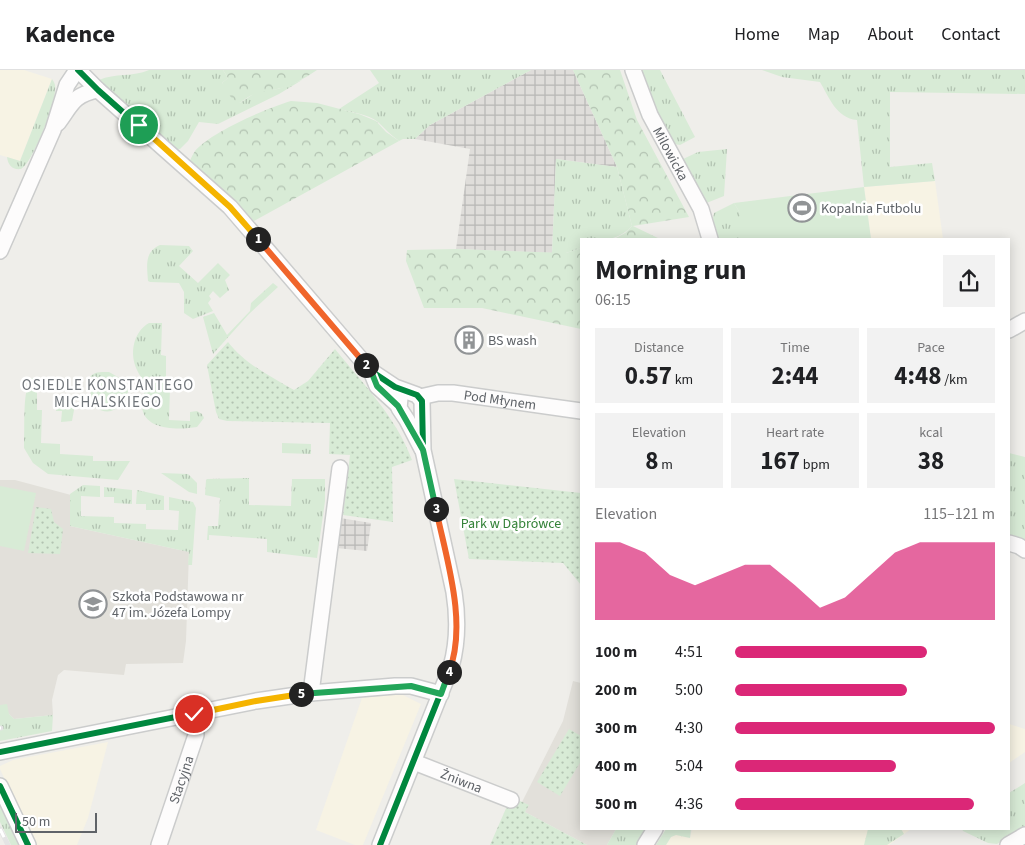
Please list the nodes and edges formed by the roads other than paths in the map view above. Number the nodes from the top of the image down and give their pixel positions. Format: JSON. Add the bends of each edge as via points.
{"nodes":[{"id":1,"x":632,"y":70,"type":"edge"},
{"id":2,"x":80,"y":72,"type":"edge"},
{"id":3,"x":98,"y":90,"type":"junction"},
{"id":4,"x":76,"y":98,"type":"junction"},
{"id":5,"x":53,"y":130,"type":"junction"},
{"id":6,"x":710,"y":238,"type":"edge"},
{"id":7,"x":0,"y":251,"type":"edge"},
{"id":8,"x":1025,"y":321,"type":"edge"},
{"id":9,"x":1010,"y":329,"type":"edge"},
{"id":10,"x":371,"y":371,"type":"junction"},
{"id":11,"x":417,"y":400,"type":"junction"},
{"id":12,"x":401,"y":410,"type":"junction"},
{"id":13,"x":580,"y":411,"type":"edge"},
{"id":14,"x":423,"y":450,"type":"junction"},
{"id":15,"x":340,"y":468,"type":"dead end"},
{"id":16,"x":1010,"y":543,"type":"edge"},
{"id":17,"x":1025,"y":550,"type":"edge"},
{"id":18,"x":311,"y":693,"type":"junction"},
{"id":19,"x":441,"y":694,"type":"junction"},
{"id":20,"x":194,"y":714,"type":"junction"},
{"id":21,"x":0,"y":752,"type":"edge"},
{"id":22,"x":414,"y":762,"type":"junction"},
{"id":23,"x":0,"y":786,"type":"edge"},
{"id":24,"x":511,"y":800,"type":"dead end"},
{"id":25,"x":654,"y":830,"type":"edge"},
{"id":26,"x":1025,"y":835,"type":"edge"},
{"id":27,"x":28,"y":845,"type":"edge"},
{"id":28,"x":159,"y":845,"type":"edge"},
{"id":29,"x":380,"y":845,"type":"edge"},
{"id":30,"x":645,"y":845,"type":"edge"},
{"id":31,"x":1008,"y":845,"type":"edge"}],
"edges":[{"from":1,"to":6,"type":"street","name":"Milowicka","via":[[650,115],[701,209]]},
{"from":2,"to":3,"type":"street"},
{"from":2,"to":4,"type":"street"},
{"from":2,"to":5,"type":"street","via":[[66,85]]},
{"from":3,"to":4,"type":"street"},
{"from":3,"to":10,"type":"street","via":[[230,207]]},
{"from":4,"to":5,"type":"street"},
{"from":5,"to":7,"type":"street"},
{"from":8,"to":9,"type":"street"},
{"from":10,"to":11,"type":"street"},
{"from":10,"to":12,"type":"street","via":[[377,386]]},
{"from":11,"to":12,"type":"street","via":[[400,398]]},
{"from":11,"to":12,"type":"street","name":"Pod Młynem","via":[[414,416]]},
{"from":11,"to":13,"type":"street","name":"Pod Młynem","via":[[438,393],[453,393]]},
{"from":11,"to":14,"type":"street"},
{"from":12,"to":14,"type":"street"},
{"from":14,"to":19,"type":"street","via":[[456,610],[455,652]]},
{"from":15,"to":18,"type":"street"},
{"from":16,"to":17,"type":"street"},
{"from":18,"to":19,"type":"street","via":[[411,686]]},
{"from":18,"to":20,"type":"street"},
{"from":19,"to":22,"type":"street"},
{"from":20,"to":21,"type":"street"},
{"from":20,"to":28,"type":"street","name":"Stacyjna","via":[[196,735]]},
{"from":22,"to":24,"type":"street","name":"Żniwna"},
{"from":22,"to":29,"type":"street"},
{"from":23,"to":27,"type":"street"},
{"from":25,"to":30,"type":"street"},
{"from":26,"to":31,"type":"street"}]}
